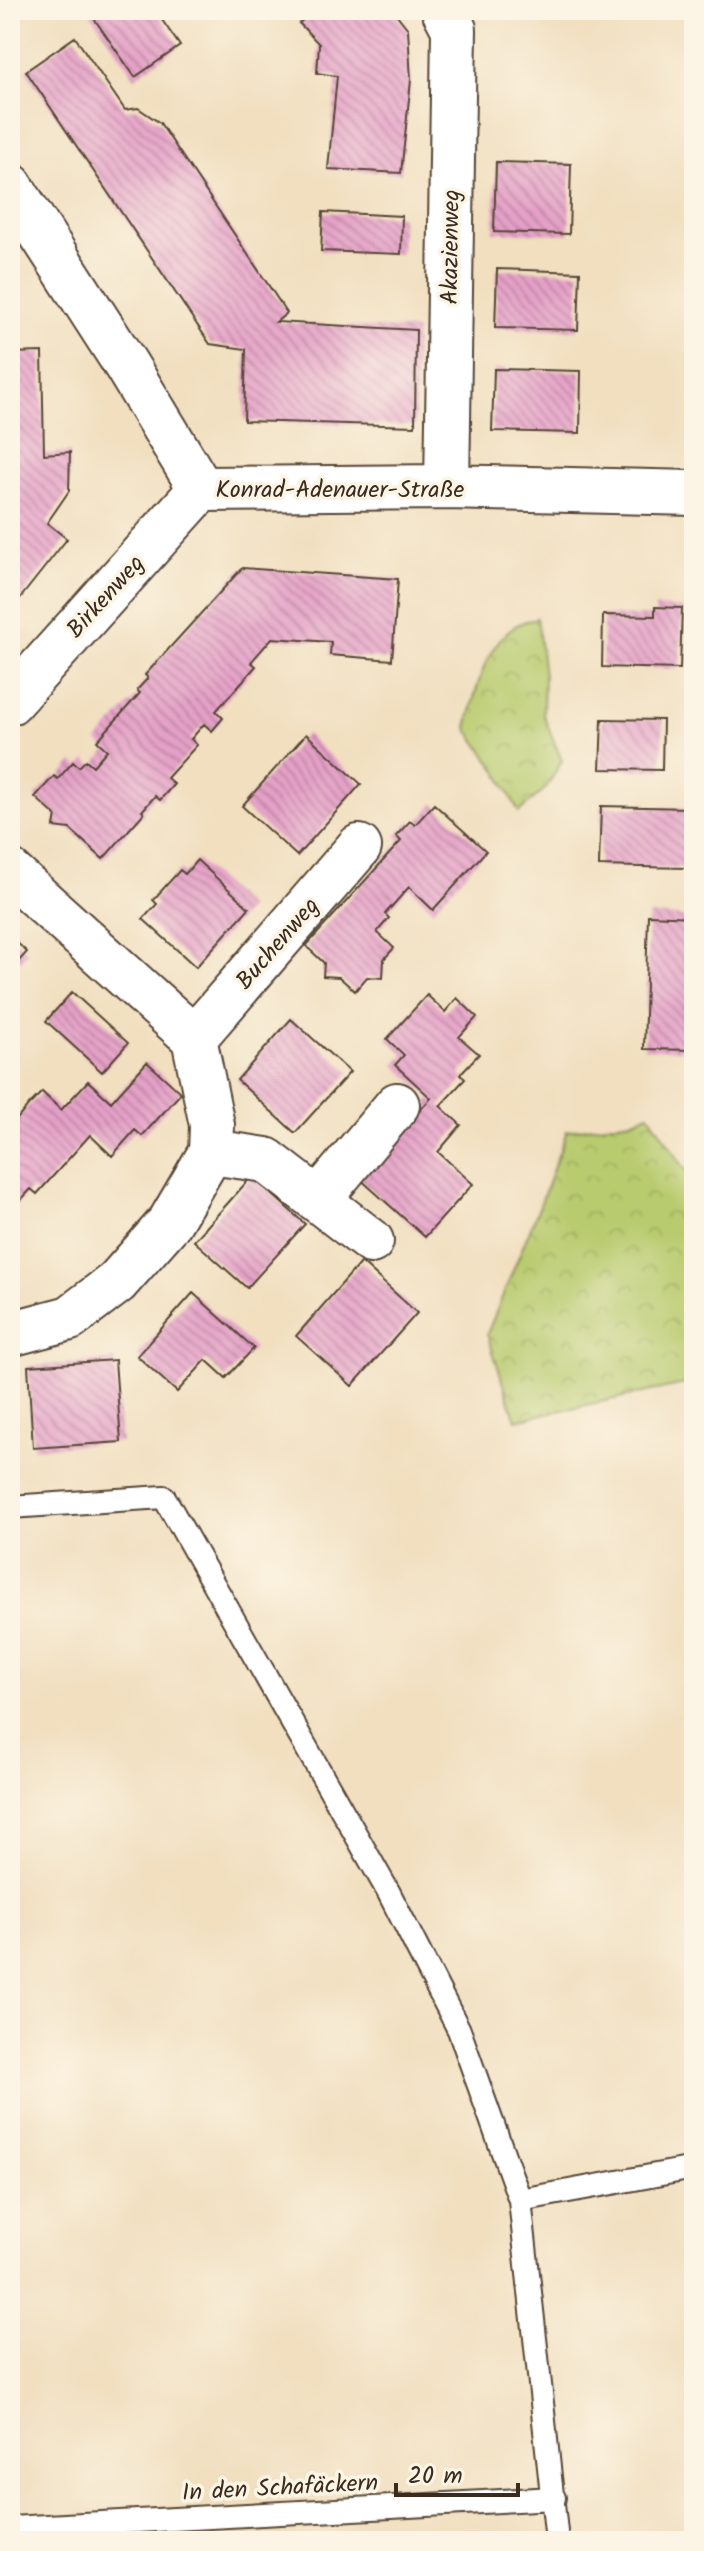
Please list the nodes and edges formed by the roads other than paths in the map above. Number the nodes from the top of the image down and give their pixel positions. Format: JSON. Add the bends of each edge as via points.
{"nodes":[{"id":1,"x":444,"y":10,"type":"edge"},
{"id":2,"x":10,"y":185,"type":"edge"},
{"id":3,"x":447,"y":487,"type":"junction"},
{"id":4,"x":201,"y":489,"type":"junction"},
{"id":5,"x":694,"y":493,"type":"edge"},
{"id":6,"x":10,"y":702,"type":"edge"},
{"id":7,"x":359,"y":847,"type":"dead end"},
{"id":8,"x":10,"y":872,"type":"edge"},
{"id":9,"x":194,"y":1038,"type":"junction"},
{"id":10,"x":397,"y":1105,"type":"dead end"},
{"id":11,"x":211,"y":1152,"type":"junction"},
{"id":12,"x":318,"y":1200,"type":"junction"},
{"id":13,"x":371,"y":1241,"type":"dead end"},
{"id":14,"x":10,"y":1334,"type":"edge"},
{"id":15,"x":10,"y":1507,"type":"edge"},
{"id":16,"x":694,"y":2168,"type":"edge"},
{"id":17,"x":520,"y":2200,"type":"junction"},
{"id":18,"x":554,"y":2498,"type":"junction"},
{"id":19,"x":10,"y":2528,"type":"edge"},
{"id":20,"x":557,"y":2541,"type":"edge"}],
"edges":[{"from":1,"to":3,"type":"street","name":"Akazienweg","via":[[454,29]]},
{"from":2,"to":4,"type":"street","name":"Konrad-Adenauer-Straße"},
{"from":3,"to":4,"type":"street","name":"Konrad-Adenauer-Straße"},
{"from":3,"to":5,"type":"street","name":"Konrad-Adenauer-Straße"},
{"from":4,"to":6,"type":"street","name":"Birkenweg"},
{"from":7,"to":9,"type":"street","name":"Buchenweg"},
{"from":8,"to":9,"type":"street"},
{"from":9,"to":11,"type":"street","via":[[212,1125]]},
{"from":10,"to":12,"type":"street"},
{"from":11,"to":12,"type":"street","via":[[266,1160]]},
{"from":11,"to":14,"type":"street","via":[[170,1222],[117,1282],[70,1318]]},
{"from":12,"to":13,"type":"street"},
{"from":15,"to":17,"type":"lane","via":[[164,1497],[389,1893],[459,2030]]},
{"from":16,"to":17,"type":"lane"},
{"from":17,"to":18,"type":"lane"},
{"from":18,"to":19,"type":"lane","name":"In den Schafäckern"},
{"from":18,"to":20,"type":"lane"}]}
